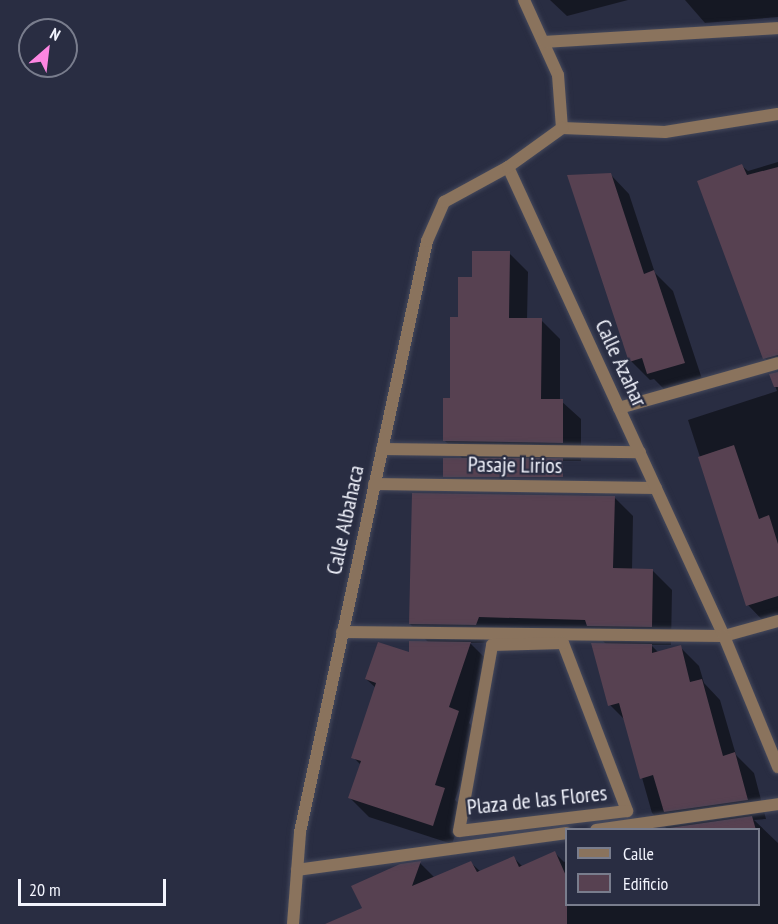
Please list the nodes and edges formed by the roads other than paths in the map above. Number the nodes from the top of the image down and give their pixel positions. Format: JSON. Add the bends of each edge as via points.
{"nodes":[{"id":1,"x":524,"y":0,"type":"edge"},
{"id":2,"x":778,"y":28,"type":"edge"},
{"id":3,"x":545,"y":42,"type":"junction"},
{"id":4,"x":778,"y":114,"type":"edge"},
{"id":5,"x":562,"y":128,"type":"junction"},
{"id":6,"x":508,"y":167,"type":"junction"},
{"id":7,"x":778,"y":363,"type":"edge"},
{"id":8,"x":619,"y":408,"type":"junction"},
{"id":9,"x":382,"y":448,"type":"junction"},
{"id":10,"x":640,"y":452,"type":"junction"},
{"id":11,"x":374,"y":484,"type":"junction"},
{"id":12,"x":656,"y":488,"type":"junction"},
{"id":13,"x":778,"y":621,"type":"edge"},
{"id":14,"x":342,"y":632,"type":"junction"},
{"id":15,"x":724,"y":636,"type":"junction"},
{"id":16,"x":492,"y":645,"type":"joint"},
{"id":17,"x":778,"y":767,"type":"edge"},
{"id":18,"x":778,"y":804,"type":"edge"},
{"id":19,"x":610,"y":828,"type":"edge"},
{"id":20,"x":565,"y":833,"type":"edge"},
{"id":21,"x":297,"y":870,"type":"junction"},
{"id":22,"x":293,"y":924,"type":"edge"}],
"edges":[{"from":1,"to":3,"type":"street"},
{"from":2,"to":3,"type":"street"},
{"from":3,"to":5,"type":"street","via":[[558,75]]},
{"from":4,"to":5,"type":"street","via":[[665,132]]},
{"from":5,"to":6,"type":"street"},
{"from":6,"to":8,"type":"street","name":"Calle Azahar"},
{"from":6,"to":9,"type":"street","name":"Calle Albahaca","via":[[444,202],[427,242]]},
{"from":7,"to":8,"type":"street"},
{"from":8,"to":10,"type":"street","name":"Calle Azahar"},
{"from":9,"to":10,"type":"street","name":"Pasaje Lirios"},
{"from":9,"to":11,"type":"street","name":"Calle Albahaca"},
{"from":10,"to":12,"type":"street","name":"Calle Azahar"},
{"from":11,"to":12,"type":"street","name":"Pasaje Lirios"},
{"from":11,"to":14,"type":"street","name":"Calle Albahaca"},
{"from":12,"to":15,"type":"street","name":"Calle Azahar"},
{"from":13,"to":15,"type":"street"},
{"from":14,"to":15,"type":"street"},
{"from":14,"to":21,"type":"street","name":"Calle Albahaca","via":[[300,832]]},
{"from":15,"to":17,"type":"street","name":"Calle Azahar"},
{"from":16,"to":16,"type":"street","name":"Plaza de las Flores","via":[[563,643],[627,811],[459,831]]},
{"from":18,"to":19,"type":"street","name":"Plaza de las Flores"},
{"from":20,"to":21,"type":"street","name":"Plaza de las Flores"},
{"from":21,"to":22,"type":"street","name":"Calle Albahaca"}]}
